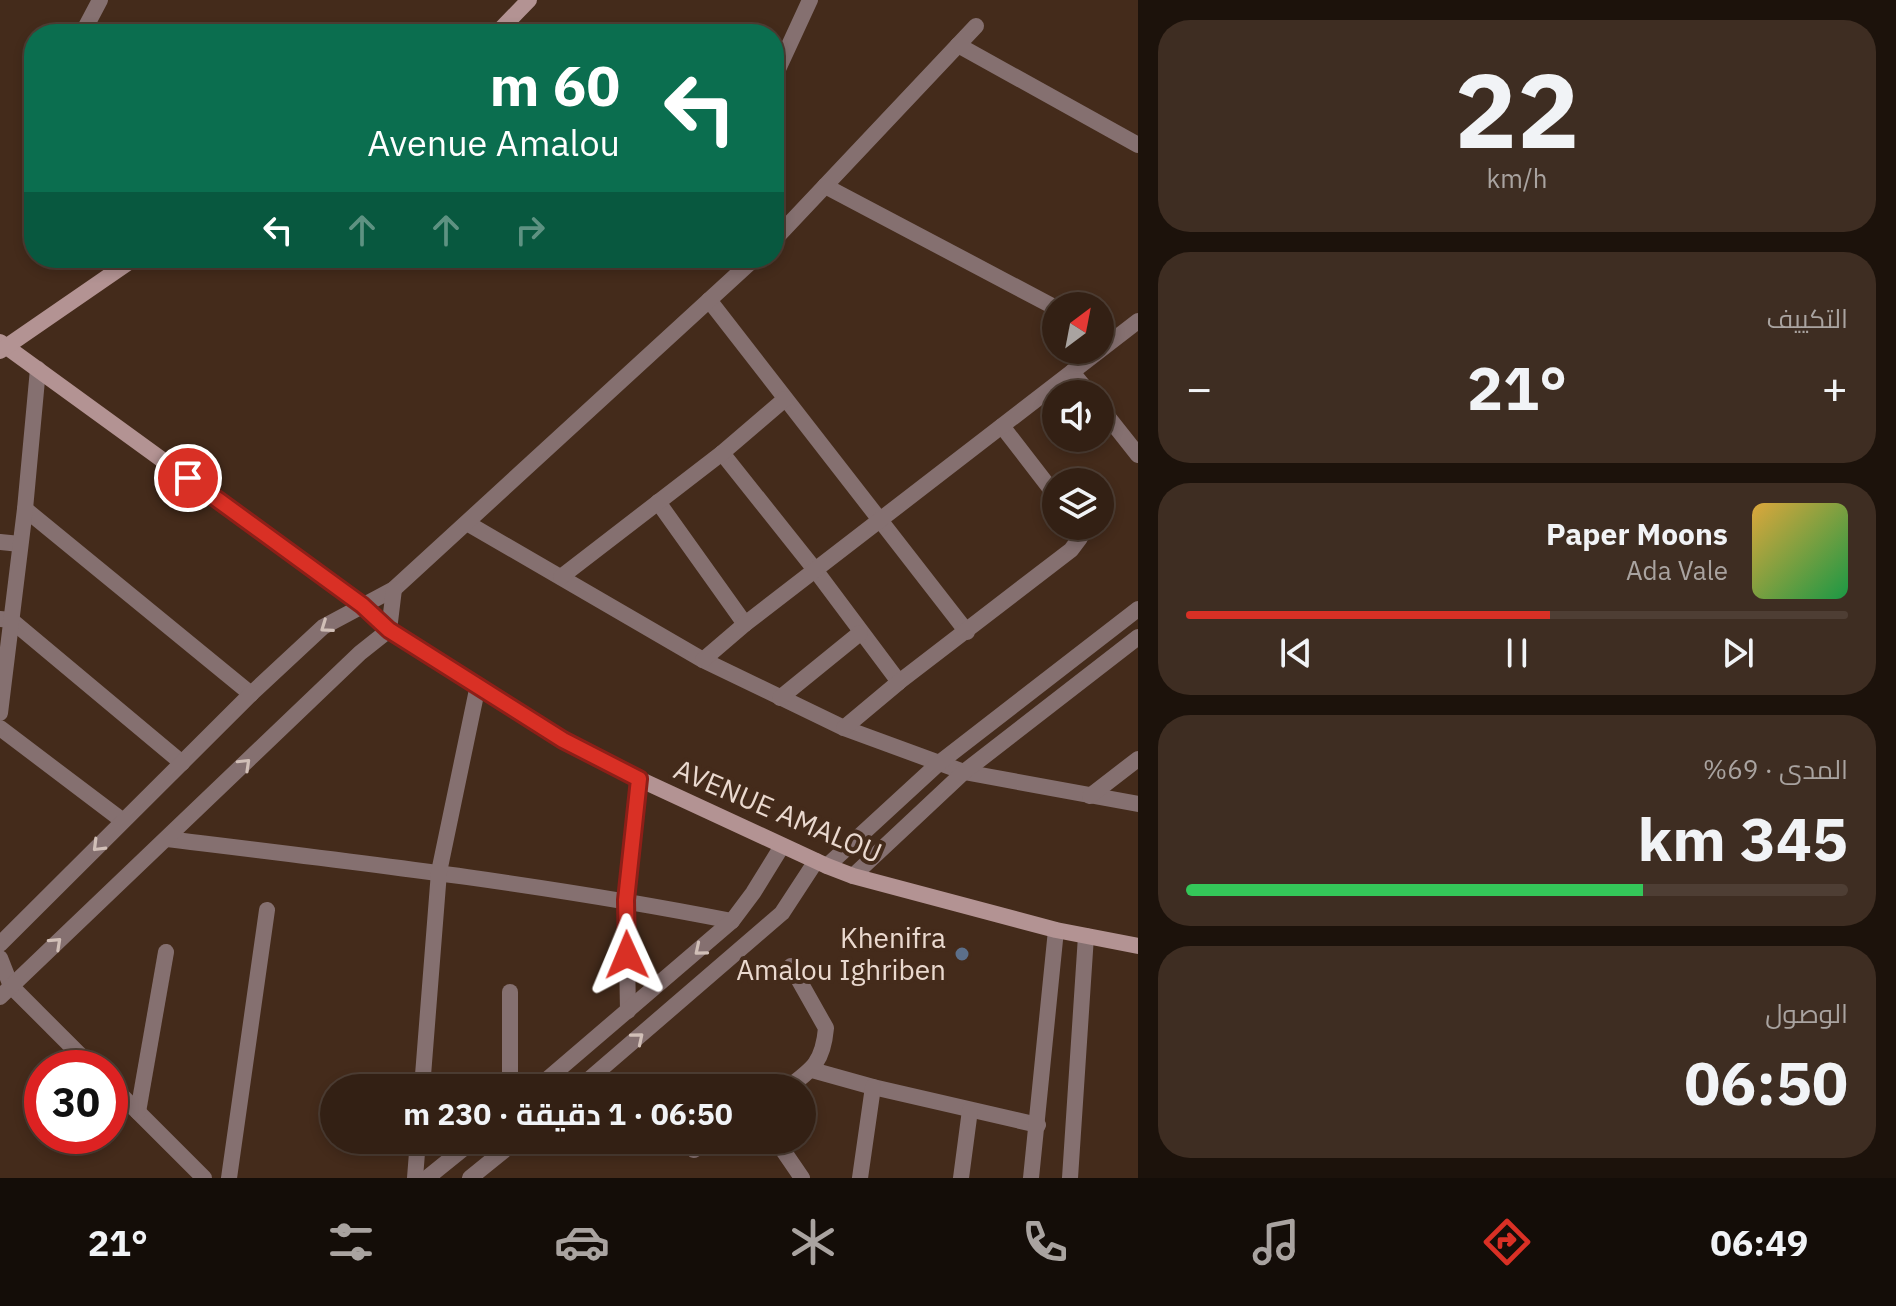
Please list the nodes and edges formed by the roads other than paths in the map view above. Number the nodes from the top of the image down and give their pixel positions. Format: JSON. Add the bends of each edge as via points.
{"nodes":[{"id":1,"x":100,"y":0,"type":"edge"},
{"id":2,"x":529,"y":0,"type":"edge"},
{"id":3,"x":810,"y":0,"type":"edge"},
{"id":4,"x":87,"y":24,"type":"edge"},
{"id":5,"x":506,"y":24,"type":"edge"},
{"id":6,"x":976,"y":26,"type":"dead end"},
{"id":7,"x":958,"y":45,"type":"junction"},
{"id":8,"x":784,"y":56,"type":"edge"},
{"id":9,"x":1138,"y":145,"type":"edge"},
{"id":10,"x":825,"y":186,"type":"junction"},
{"id":11,"x":784,"y":229,"type":"edge"},
{"id":12,"x":120,"y":268,"type":"edge"},
{"id":13,"x":744,"y":268,"type":"edge"},
{"id":14,"x":709,"y":300,"type":"junction"},
{"id":15,"x":1042,"y":301,"type":"edge"},
{"id":16,"x":1137,"y":322,"type":"edge"},
{"id":17,"x":1114,"y":333,"type":"edge"},
{"id":18,"x":2,"y":347,"type":"edge"},
{"id":19,"x":1080,"y":364,"type":"edge"},
{"id":20,"x":38,"y":369,"type":"junction"},
{"id":21,"x":1072,"y":372,"type":"junction"},
{"id":22,"x":1079,"y":380,"type":"edge"},
{"id":23,"x":785,"y":399,"type":"junction"},
{"id":24,"x":1114,"y":425,"type":"edge"},
{"id":25,"x":1002,"y":426,"type":"junction"},
{"id":26,"x":722,"y":453,"type":"junction"},
{"id":27,"x":1138,"y":455,"type":"edge"},
{"id":28,"x":1042,"y":478,"type":"edge"},
{"id":29,"x":658,"y":502,"type":"junction"},
{"id":30,"x":25,"y":509,"type":"junction"},
{"id":31,"x":880,"y":520,"type":"junction"},
{"id":32,"x":467,"y":523,"type":"junction"},
{"id":33,"x":1078,"y":540,"type":"edge"},
{"id":34,"x":0,"y":542,"type":"edge"},
{"id":35,"x":20,"y":544,"type":"junction"},
{"id":36,"x":816,"y":571,"type":"junction"},
{"id":37,"x":561,"y":577,"type":"junction"},
{"id":38,"x":394,"y":589,"type":"junction"},
{"id":39,"x":362,"y":605,"type":"junction"},
{"id":40,"x":1138,"y":609,"type":"edge"},
{"id":41,"x":6,"y":620,"type":"edge"},
{"id":42,"x":745,"y":624,"type":"junction"},
{"id":43,"x":389,"y":630,"type":"junction"},
{"id":44,"x":967,"y":632,"type":"junction"},
{"id":45,"x":860,"y":633,"type":"junction"},
{"id":46,"x":1138,"y":637,"type":"edge"},
{"id":47,"x":703,"y":660,"type":"junction"},
{"id":48,"x":899,"y":682,"type":"junction"},
{"id":49,"x":478,"y":685,"type":"junction"},
{"id":50,"x":251,"y":694,"type":"junction"},
{"id":51,"x":780,"y":698,"type":"junction"},
{"id":52,"x":1,"y":703,"type":"edge"},
{"id":53,"x":0,"y":728,"type":"edge"},
{"id":54,"x":844,"y":728,"type":"junction"},
{"id":55,"x":1138,"y":759,"type":"edge"},
{"id":56,"x":182,"y":763,"type":"junction"},
{"id":57,"x":939,"y":763,"type":"junction"},
{"id":58,"x":964,"y":772,"type":"junction"},
{"id":59,"x":639,"y":779,"type":"junction"},
{"id":60,"x":1090,"y":796,"type":"junction"},
{"id":61,"x":1138,"y":804,"type":"edge"},
{"id":62,"x":123,"y":821,"type":"junction"},
{"id":63,"x":167,"y":839,"type":"junction"},
{"id":64,"x":782,"y":846,"type":"junction"},
{"id":65,"x":822,"y":864,"type":"junction"},
{"id":66,"x":439,"y":872,"type":"junction"},
{"id":67,"x":853,"y":876,"type":"junction"},
{"id":68,"x":626,"y":900,"type":"junction"},
{"id":69,"x":267,"y":910,"type":"dead end"},
{"id":70,"x":732,"y":921,"type":"junction"},
{"id":71,"x":1056,"y":930,"type":"junction"},
{"id":72,"x":1086,"y":936,"type":"junction"},
{"id":73,"x":0,"y":944,"type":"edge"},
{"id":74,"x":1138,"y":946,"type":"edge"},
{"id":75,"x":166,"y":952,"type":"dead end"},
{"id":76,"x":0,"y":958,"type":"edge"},
{"id":77,"x":791,"y":966,"type":"dead end"},
{"id":78,"x":6,"y":992,"type":"edge"},
{"id":79,"x":510,"y":992,"type":"dead end"},
{"id":80,"x":628,"y":1011,"type":"junction"},
{"id":81,"x":72,"y":1050,"type":"edge"},
{"id":82,"x":812,"y":1070,"type":"junction"},
{"id":83,"x":423,"y":1074,"type":"edge"},
{"id":84,"x":510,"y":1074,"type":"edge"},
{"id":85,"x":554,"y":1074,"type":"edge"},
{"id":86,"x":595,"y":1074,"type":"edge"},
{"id":87,"x":806,"y":1074,"type":"edge"},
{"id":88,"x":873,"y":1087,"type":"junction"},
{"id":89,"x":128,"y":1102,"type":"edge"},
{"id":90,"x":970,"y":1110,"type":"junction"},
{"id":91,"x":138,"y":1112,"type":"junction"},
{"id":92,"x":1038,"y":1125,"type":"junction"},
{"id":93,"x":417,"y":1154,"type":"edge"},
{"id":94,"x":457,"y":1154,"type":"edge"},
{"id":95,"x":500,"y":1154,"type":"edge"},
{"id":96,"x":786,"y":1154,"type":"edge"},
{"id":97,"x":204,"y":1178,"type":"edge"},
{"id":98,"x":229,"y":1178,"type":"edge"},
{"id":99,"x":415,"y":1178,"type":"edge"},
{"id":100,"x":427,"y":1178,"type":"edge"},
{"id":101,"x":470,"y":1178,"type":"edge"},
{"id":102,"x":802,"y":1178,"type":"edge"},
{"id":103,"x":860,"y":1178,"type":"edge"},
{"id":104,"x":961,"y":1178,"type":"edge"},
{"id":105,"x":1031,"y":1178,"type":"edge"},
{"id":106,"x":1070,"y":1178,"type":"edge"}],
"edges":[{"from":1,"to":4,"type":"street"},
{"from":2,"to":5,"type":"main road"},
{"from":3,"to":8,"type":"street"},
{"from":6,"to":7,"type":"street"},
{"from":7,"to":9,"type":"street"},
{"from":7,"to":10,"type":"street"},
{"from":10,"to":11,"type":"street"},
{"from":10,"to":15,"type":"street"},
{"from":12,"to":18,"type":"main road"},
{"from":13,"to":14,"type":"street"},
{"from":14,"to":23,"type":"street"},
{"from":14,"to":32,"type":"street"},
{"from":16,"to":17,"type":"street"},
{"from":18,"to":20,"type":"main road","name":"AVENUE AMALOU"},
{"from":19,"to":21,"type":"street"},
{"from":20,"to":30,"type":"street"},
{"from":20,"to":39,"type":"main road","name":"AVENUE AMALOU"},
{"from":21,"to":22,"type":"street"},
{"from":21,"to":25,"type":"street"},
{"from":23,"to":26,"type":"street"},
{"from":23,"to":31,"type":"street"},
{"from":24,"to":27,"type":"street"},
{"from":25,"to":28,"type":"street"},
{"from":25,"to":31,"type":"street"},
{"from":26,"to":29,"type":"street"},
{"from":26,"to":36,"type":"street"},
{"from":29,"to":37,"type":"street"},
{"from":29,"to":42,"type":"street"},
{"from":30,"to":35,"type":"street"},
{"from":30,"to":50,"type":"street"},
{"from":31,"to":36,"type":"street"},
{"from":31,"to":44,"type":"street"},
{"from":32,"to":37,"type":"street"},
{"from":32,"to":38,"type":"street"},
{"from":33,"to":44,"type":"street"},
{"from":34,"to":35,"type":"street"},
{"from":35,"to":41,"type":"street"},
{"from":36,"to":42,"type":"street"},
{"from":36,"to":45,"type":"street"},
{"from":37,"to":47,"type":"street"},
{"from":38,"to":39,"type":"street"},
{"from":38,"to":43,"type":"street"},
{"from":39,"to":43,"type":"main road","name":"AVENUE AMALOU"},
{"from":39,"to":50,"type":"street","one_way":true,"via":[[323,627]]},
{"from":40,"to":57,"type":"street"},
{"from":41,"to":52,"type":"street"},
{"from":41,"to":56,"type":"street"},
{"from":42,"to":47,"type":"street"},
{"from":43,"to":49,"type":"main road","name":"AVENUE AMALOU"},
{"from":63,"to":43,"type":"street","one_way":true},
{"from":44,"to":48,"type":"street"},
{"from":45,"to":48,"type":"street"},
{"from":45,"to":51,"type":"street"},
{"from":46,"to":58,"type":"street"},
{"from":47,"to":51,"type":"street"},
{"from":48,"to":54,"type":"street"},
{"from":49,"to":59,"type":"main road","name":"AVENUE AMALOU","via":[[563,740]]},
{"from":49,"to":66,"type":"street"},
{"from":50,"to":56,"type":"street"},
{"from":51,"to":54,"type":"street"},
{"from":53,"to":62,"type":"street"},
{"from":54,"to":57,"type":"street"},
{"from":55,"to":60,"type":"street"},
{"from":56,"to":62,"type":"street"},
{"from":57,"to":58,"type":"street"},
{"from":57,"to":65,"type":"street"},
{"from":58,"to":60,"type":"street"},
{"from":58,"to":67,"type":"street"},
{"from":59,"to":64,"type":"main road","name":"AVENUE AMALOU"},
{"from":59,"to":68,"type":"street"},
{"from":60,"to":61,"type":"street"},
{"from":62,"to":73,"type":"street","one_way":true},
{"from":63,"to":66,"type":"street"},
{"from":78,"to":63,"type":"street","one_way":true},
{"from":64,"to":65,"type":"main road","name":"AVENUE AMALOU"},
{"from":64,"to":70,"type":"street"},
{"from":65,"to":67,"type":"main road","name":"AVENUE AMALOU"},
{"from":86,"to":65,"type":"street","one_way":true,"via":[[782,913]]},
{"from":66,"to":68,"type":"street"},
{"from":66,"to":83,"type":"street"},
{"from":67,"to":71,"type":"main road","name":"AVENUE AMALOU"},
{"from":68,"to":70,"type":"street"},
{"from":68,"to":80,"type":"street"},
{"from":69,"to":98,"type":"street"},
{"from":70,"to":80,"type":"street","one_way":true},
{"from":71,"to":72,"type":"main road","name":"AVENUE AMALOU"},
{"from":71,"to":92,"type":"street"},
{"from":72,"to":74,"type":"main road","name":"AVENUE AMALOU"},
{"from":72,"to":106,"type":"street"},
{"from":75,"to":91,"type":"street"},
{"from":76,"to":78,"type":"street"},
{"from":77,"to":82,"type":"street","via":[[826,1028],[820,1060]]},
{"from":78,"to":81,"type":"street"},
{"from":79,"to":84,"type":"street"},
{"from":80,"to":85,"type":"street"},
{"from":82,"to":87,"type":"street"},
{"from":82,"to":88,"type":"street"},
{"from":88,"to":90,"type":"street"},
{"from":88,"to":103,"type":"street"},
{"from":89,"to":91,"type":"street"},
{"from":90,"to":92,"type":"street"},
{"from":90,"to":104,"type":"street"},
{"from":91,"to":97,"type":"street"},
{"from":92,"to":105,"type":"street"},
{"from":93,"to":99,"type":"street"},
{"from":94,"to":100,"type":"street"},
{"from":95,"to":101,"type":"street"},
{"from":96,"to":102,"type":"street"}]}
